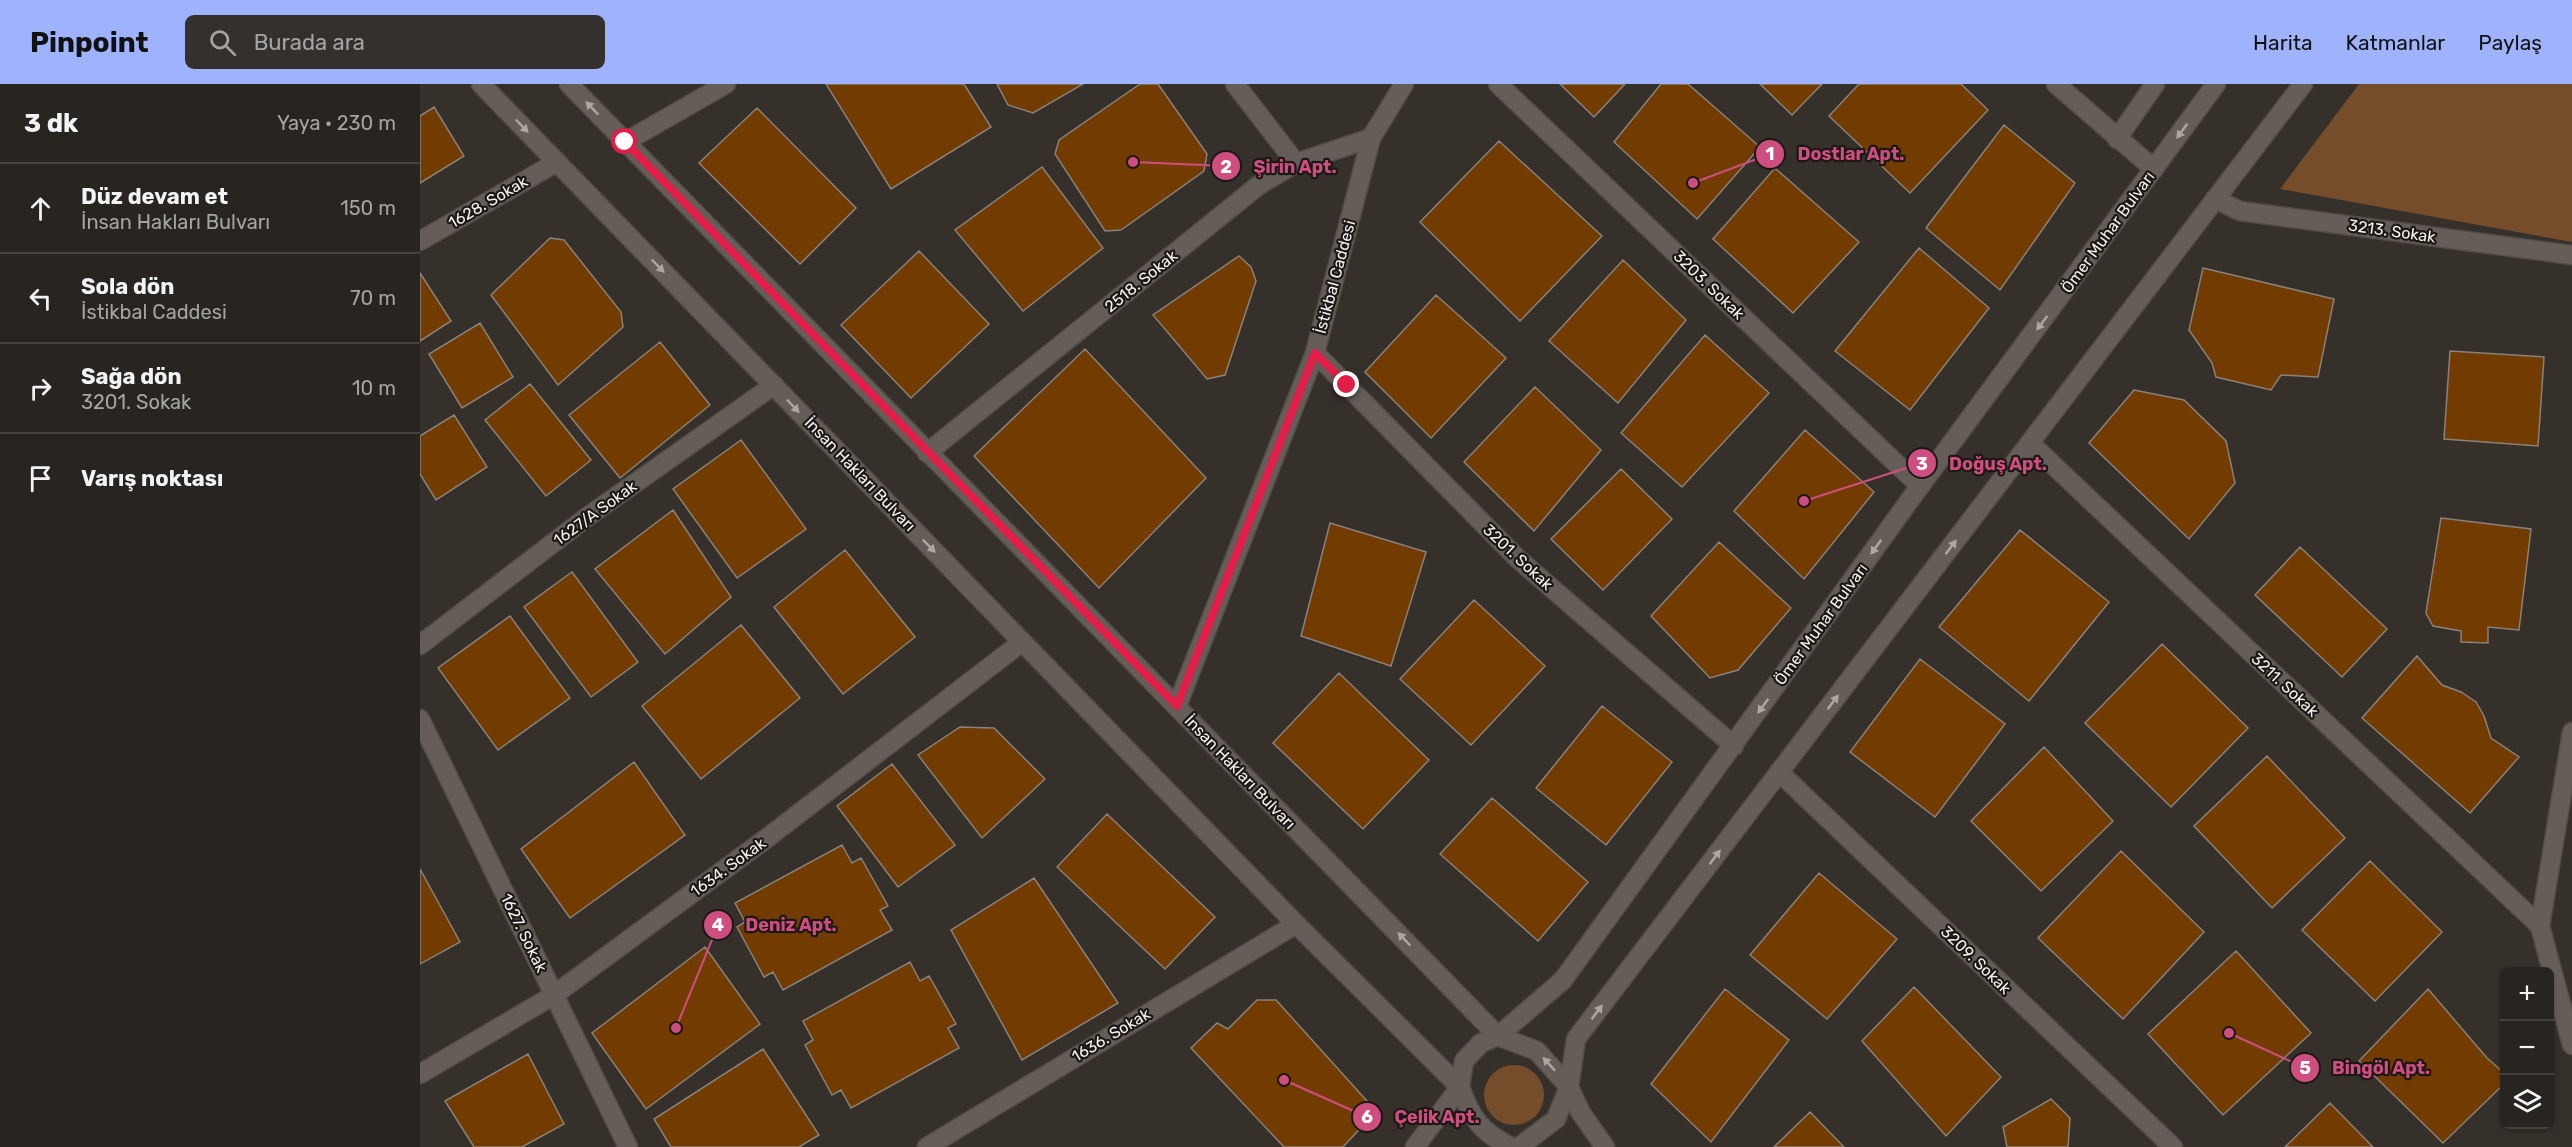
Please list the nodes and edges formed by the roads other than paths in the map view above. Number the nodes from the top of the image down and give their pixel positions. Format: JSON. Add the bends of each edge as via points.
{"nodes":[{"id":1,"x":481,"y":84,"type":"edge"},
{"id":2,"x":569,"y":84,"type":"edge"},
{"id":3,"x":726,"y":84,"type":"edge"},
{"id":4,"x":1235,"y":84,"type":"edge"},
{"id":5,"x":1404,"y":84,"type":"edge"},
{"id":6,"x":1498,"y":84,"type":"edge"},
{"id":7,"x":2056,"y":84,"type":"edge"},
{"id":8,"x":2155,"y":84,"type":"edge"},
{"id":9,"x":2216,"y":84,"type":"edge"},
{"id":10,"x":2303,"y":84,"type":"edge"},
{"id":11,"x":1371,"y":138,"type":"junction"},
{"id":12,"x":2117,"y":139,"type":"junction"},
{"id":13,"x":625,"y":142,"type":"junction"},
{"id":14,"x":557,"y":162,"type":"junction"},
{"id":15,"x":1296,"y":164,"type":"junction"},
{"id":16,"x":2154,"y":169,"type":"junction"},
{"id":17,"x":2215,"y":199,"type":"junction"},
{"id":18,"x":420,"y":241,"type":"edge"},
{"id":19,"x":2572,"y":255,"type":"edge"},
{"id":20,"x":1315,"y":353,"type":"junction"},
{"id":21,"x":774,"y":386,"type":"junction"},
{"id":22,"x":2030,"y":443,"type":"junction"},
{"id":23,"x":927,"y":453,"type":"junction"},
{"id":24,"x":1920,"y":486,"type":"junction"},
{"id":25,"x":1022,"y":642,"type":"junction"},
{"id":26,"x":420,"y":645,"type":"edge"},
{"id":27,"x":1177,"y":706,"type":"junction"},
{"id":28,"x":420,"y":720,"type":"edge"},
{"id":29,"x":2572,"y":732,"type":"edge"},
{"id":30,"x":1734,"y":746,"type":"junction"},
{"id":31,"x":1779,"y":772,"type":"junction"},
{"id":32,"x":1296,"y":924,"type":"junction"},
{"id":33,"x":2540,"y":926,"type":"junction"},
{"id":34,"x":554,"y":995,"type":"junction"},
{"id":35,"x":1498,"y":1036,"type":"junction"},
{"id":36,"x":2572,"y":1045,"type":"edge"},
{"id":37,"x":420,"y":1074,"type":"edge"},
{"id":38,"x":1460,"y":1087,"type":"junction"},
{"id":39,"x":1569,"y":1087,"type":"junction"},
{"id":40,"x":628,"y":1147,"type":"edge"},
{"id":41,"x":927,"y":1147,"type":"edge"},
{"id":42,"x":1415,"y":1147,"type":"edge"},
{"id":43,"x":1511,"y":1147,"type":"edge"},
{"id":44,"x":1519,"y":1147,"type":"edge"},
{"id":45,"x":1605,"y":1147,"type":"edge"},
{"id":46,"x":2173,"y":1147,"type":"edge"}],
"edges":[{"from":1,"to":14,"type":"street","name":"İnsan Hakları Bulvarı","one_way":true},
{"from":13,"to":2,"type":"street","name":"İnsan Hakları Bulvarı","one_way":true},
{"from":3,"to":13,"type":"street"},
{"from":4,"to":15,"type":"street"},
{"from":5,"to":11,"type":"street","name":"İstikbal Caddesi"},
{"from":6,"to":24,"type":"street","name":"3203. Sokak"},
{"from":7,"to":12,"type":"street"},
{"from":8,"to":12,"type":"street"},
{"from":9,"to":16,"type":"street","name":"Ömer Muhar Bulvarı","one_way":true},
{"from":10,"to":17,"type":"street"},
{"from":11,"to":15,"type":"street","name":"2518. Sokak"},
{"from":11,"to":20,"type":"street","name":"İstikbal Caddesi"},
{"from":12,"to":16,"type":"street"},
{"from":13,"to":23,"type":"street","name":"İnsan Hakları Bulvarı"},
{"from":14,"to":18,"type":"street","name":"1628. Sokak"},
{"from":14,"to":21,"type":"street","name":"İnsan Hakları Bulvarı","one_way":true},
{"from":15,"to":23,"type":"street","name":"2518. Sokak","via":[[1259,185]]},
{"from":16,"to":24,"type":"street","name":"Ömer Muhar Bulvarı","one_way":true},
{"from":17,"to":19,"type":"street","name":"3213. Sokak","via":[[2240,211]]},
{"from":17,"to":22,"type":"street"},
{"from":20,"to":27,"type":"street","name":"İstikbal Caddesi"},
{"from":20,"to":30,"type":"street","name":"3201. Sokak","via":[[1518,559]]},
{"from":21,"to":25,"type":"street","name":"İnsan Hakları Bulvarı","one_way":true},
{"from":21,"to":26,"type":"street","name":"1627/A Sokak","via":[[587,517]]},
{"from":31,"to":22,"type":"street","one_way":true},
{"from":22,"to":33,"type":"street","name":"3211. Sokak"},
{"from":23,"to":27,"type":"street","name":"İnsan Hakları Bulvarı"},
{"from":24,"to":30,"type":"street","name":"Ömer Muhar Bulvarı","one_way":true},
{"from":25,"to":32,"type":"street","name":"İnsan Hakları Bulvarı"},
{"from":25,"to":34,"type":"street","name":"1634. Sokak"},
{"from":35,"to":27,"type":"street","name":"İnsan Hakları Bulvarı","one_way":true},
{"from":28,"to":34,"type":"street","name":"1627. Sokak"},
{"from":29,"to":33,"type":"street"},
{"from":30,"to":35,"type":"street","name":"Ömer Muhar Bulvarı","via":[[1563,980]]},
{"from":39,"to":31,"type":"street","one_way":true,"via":[[1576,1039]]},
{"from":31,"to":46,"type":"street","name":"3209. Sokak"},
{"from":32,"to":38,"type":"street","name":"İnsan Hakları Bulvarı"},
{"from":32,"to":41,"type":"street","name":"1636. Sokak"},
{"from":33,"to":36,"type":"street"},
{"from":34,"to":37,"type":"street","name":"1634. Sokak"},
{"from":34,"to":40,"type":"street","name":"1627. Sokak"},
{"from":35,"to":38,"type":"street","name":"Ömer Muhar Bulvarı","via":[[1481,1043],[1464,1061]]},
{"from":39,"to":35,"type":"street","name":"İnsan Hakları Bulvarı","one_way":true,"via":[[1538,1051]]},
{"from":38,"to":42,"type":"street","name":"Ömer Muhar Bulvarı"},
{"from":38,"to":43,"type":"street","name":"İnsan Hakları Bulvarı","via":[[1468,1112],[1490,1137]]},
{"from":39,"to":44,"type":"street","via":[[1556,1119]]},
{"from":39,"to":45,"type":"street","name":"İnsan Hakları Bulvarı","via":[[1581,1113]]}]}
